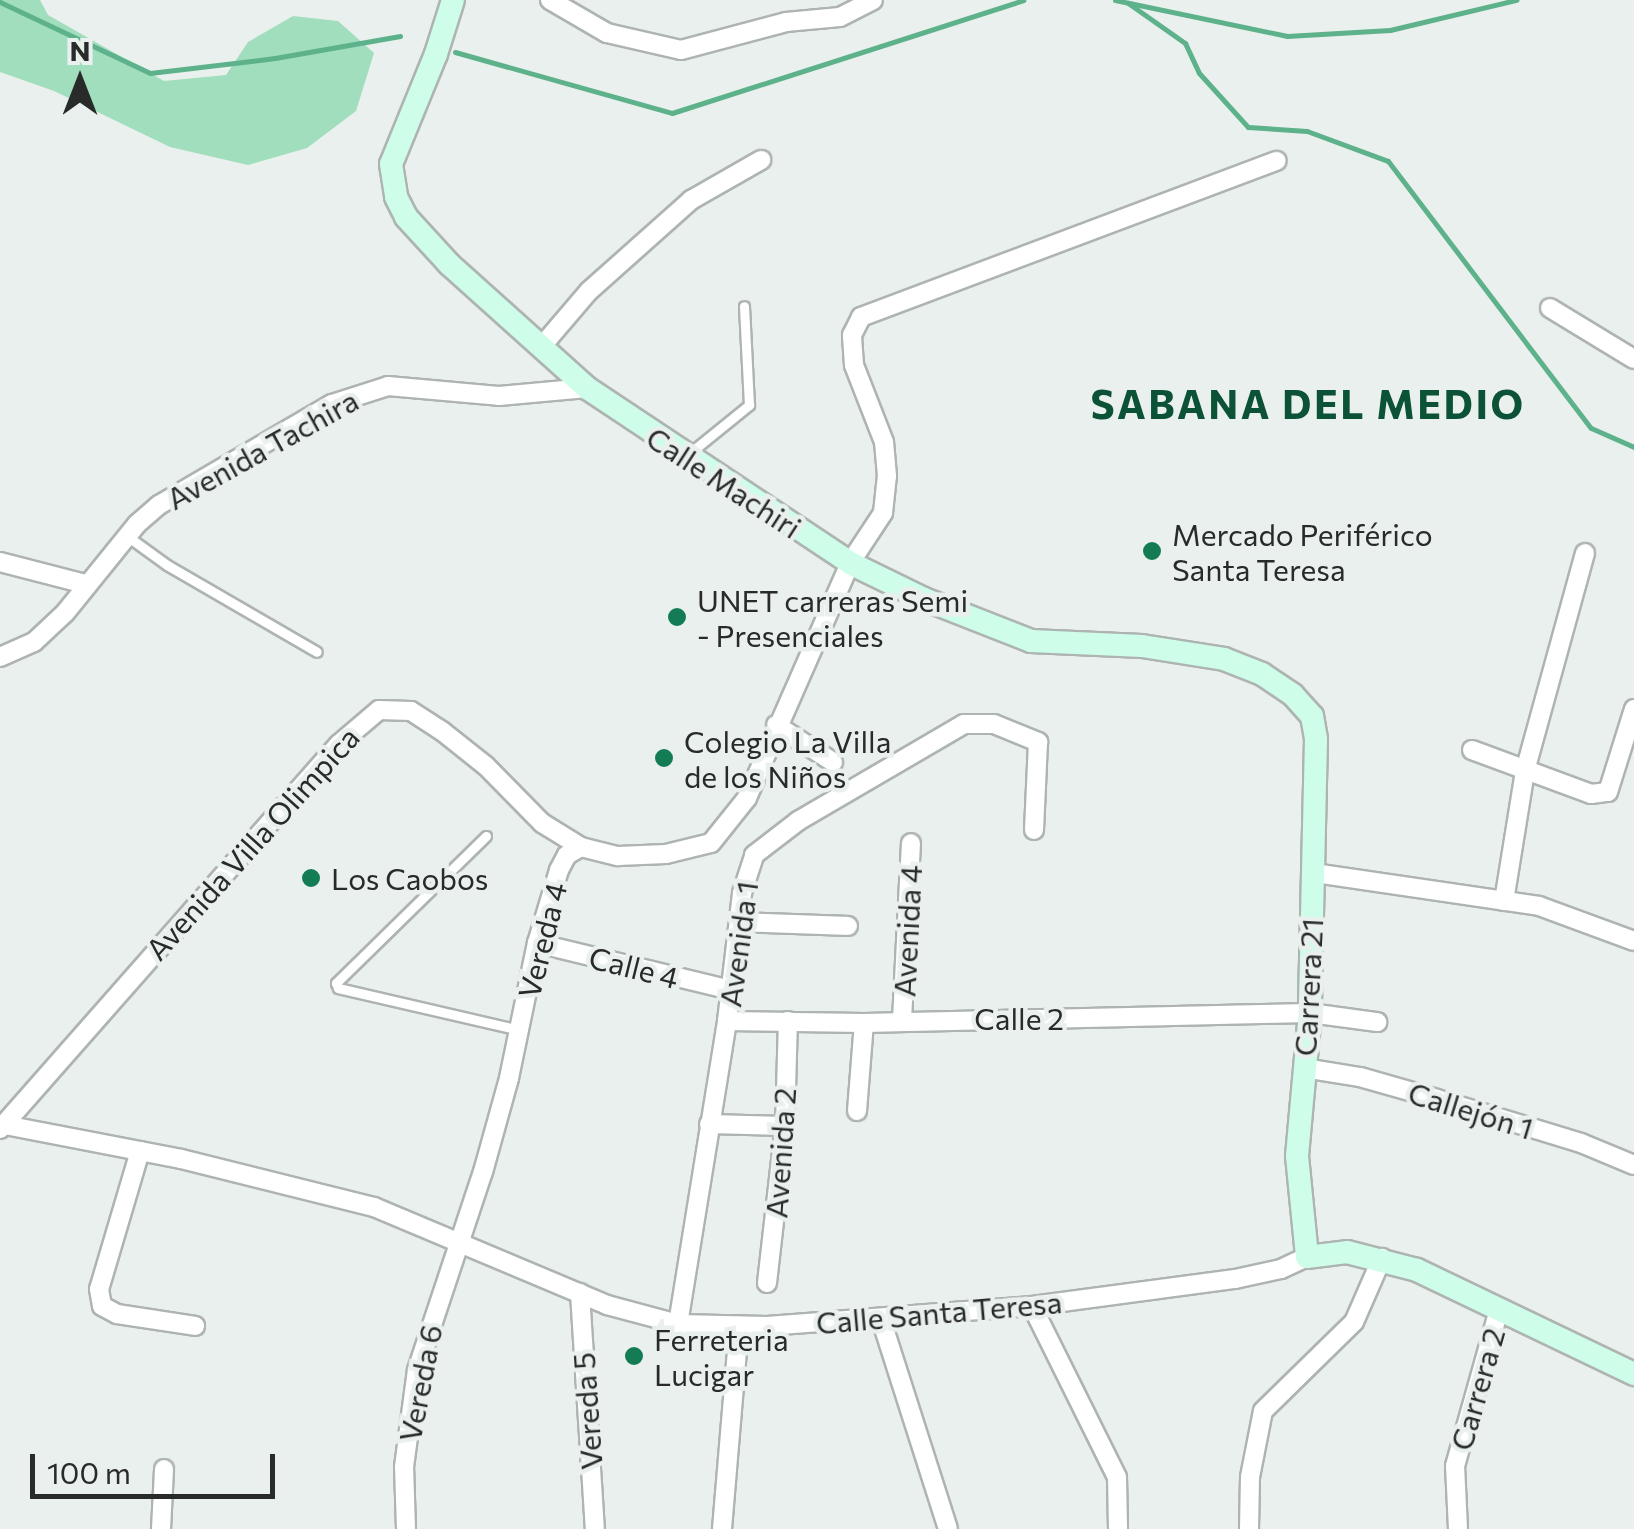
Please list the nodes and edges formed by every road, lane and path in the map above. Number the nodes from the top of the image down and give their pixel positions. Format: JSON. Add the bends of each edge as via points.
{"nodes":[{"id":1,"x":452,"y":0,"type":"edge"},
{"id":2,"x":550,"y":0,"type":"edge"},
{"id":3,"x":873,"y":0,"type":"edge"},
{"id":4,"x":761,"y":160,"type":"dead end"},
{"id":5,"x":1277,"y":161,"type":"dead end"},
{"id":6,"x":744,"y":306,"type":"dead end"},
{"id":7,"x":1550,"y":308,"type":"dead end"},
{"id":8,"x":542,"y":346,"type":"junction"},
{"id":9,"x":1634,"y":359,"type":"edge"},
{"id":10,"x":586,"y":388,"type":"junction"},
{"id":11,"x":685,"y":457,"type":"junction"},
{"id":12,"x":128,"y":536,"type":"junction"},
{"id":13,"x":1585,"y":553,"type":"dead end"},
{"id":14,"x":0,"y":562,"type":"edge"},
{"id":15,"x":850,"y":564,"type":"junction"},
{"id":16,"x":85,"y":584,"type":"junction"},
{"id":17,"x":317,"y":652,"type":"dead end"},
{"id":18,"x":0,"y":658,"type":"edge"},
{"id":19,"x":1634,"y":709,"type":"edge"},
{"id":20,"x":1312,"y":716,"type":"joint"},
{"id":21,"x":776,"y":726,"type":"junction"},
{"id":22,"x":1472,"y":750,"type":"dead end"},
{"id":23,"x":832,"y":762,"type":"dead end"},
{"id":24,"x":1525,"y":770,"type":"junction"},
{"id":25,"x":1034,"y":830,"type":"dead end"},
{"id":26,"x":486,"y":836,"type":"dead end"},
{"id":27,"x":911,"y":843,"type":"dead end"},
{"id":28,"x":580,"y":846,"type":"junction"},
{"id":29,"x":1314,"y":873,"type":"junction"},
{"id":30,"x":1504,"y":901,"type":"junction"},
{"id":31,"x":739,"y":922,"type":"junction"},
{"id":32,"x":848,"y":926,"type":"dead end"},
{"id":33,"x":1634,"y":941,"type":"edge"},
{"id":34,"x":536,"y":943,"type":"junction"},
{"id":35,"x":731,"y":990,"type":"junction"},
{"id":36,"x":1310,"y":1013,"type":"junction"},
{"id":37,"x":902,"y":1020,"type":"junction"},
{"id":38,"x":727,"y":1021,"type":"junction"},
{"id":39,"x":788,"y":1021,"type":"junction"},
{"id":40,"x":1377,"y":1022,"type":"dead end"},
{"id":41,"x":864,"y":1023,"type":"junction"},
{"id":42,"x":520,"y":1030,"type":"junction"},
{"id":43,"x":1304,"y":1068,"type":"junction"},
{"id":44,"x":857,"y":1112,"type":"dead end"},
{"id":45,"x":709,"y":1124,"type":"junction"},
{"id":46,"x":785,"y":1126,"type":"junction"},
{"id":47,"x":2,"y":1127,"type":"edge"},
{"id":48,"x":140,"y":1151,"type":"junction"},
{"id":49,"x":1634,"y":1165,"type":"edge"},
{"id":50,"x":459,"y":1241,"type":"junction"},
{"id":51,"x":1307,"y":1257,"type":"junction"},
{"id":52,"x":1382,"y":1258,"type":"junction"},
{"id":53,"x":768,"y":1283,"type":"dead end"},
{"id":54,"x":580,"y":1293,"type":"junction"},
{"id":55,"x":1032,"y":1306,"type":"junction"},
{"id":56,"x":1500,"y":1309,"type":"junction"},
{"id":57,"x":881,"y":1319,"type":"junction"},
{"id":58,"x":678,"y":1324,"type":"junction"},
{"id":59,"x":195,"y":1326,"type":"dead end"},
{"id":60,"x":740,"y":1326,"type":"junction"},
{"id":61,"x":1634,"y":1374,"type":"edge"},
{"id":62,"x":164,"y":1469,"type":"dead end"},
{"id":63,"x":160,"y":1529,"type":"edge"},
{"id":64,"x":406,"y":1529,"type":"edge"},
{"id":65,"x":595,"y":1529,"type":"edge"},
{"id":66,"x":722,"y":1529,"type":"edge"},
{"id":67,"x":948,"y":1529,"type":"edge"},
{"id":68,"x":1118,"y":1529,"type":"edge"},
{"id":69,"x":1249,"y":1529,"type":"edge"},
{"id":70,"x":1458,"y":1529,"type":"edge"}],
"edges":[{"from":1,"to":8,"type":"street","name":"Calle Machiri","via":[[391,164],[396,198],[449,264]]},
{"from":2,"to":3,"type":"street","via":[[607,33],[681,50],[786,22],[840,17]]},
{"from":4,"to":8,"type":"street","via":[[666,220]]},
{"from":5,"to":15,"type":"street","name":"Vereda 4","via":[[861,317],[852,335],[854,365],[884,442],[888,476],[883,513]]},
{"from":6,"to":11,"type":"lane","via":[[749,405]]},
{"from":7,"to":9,"type":"street"},
{"from":8,"to":10,"type":"street","name":"Calle Machiri"},
{"from":10,"to":11,"type":"street","name":"Calle Machiri"},
{"from":10,"to":12,"type":"street","name":"Avenida Tachira","via":[[499,396],[411,385],[364,390],[197,479]]},
{"from":11,"to":15,"type":"street","name":"Calle Machiri"},
{"from":12,"to":16,"type":"street","name":"Avenida Tachira"},
{"from":12,"to":17,"type":"lane"},
{"from":13,"to":24,"type":"street"},
{"from":14,"to":16,"type":"street"},
{"from":15,"to":20,"type":"street","name":"Calle Machiri","via":[[1031,641],[1142,646],[1224,659],[1262,674]]},
{"from":15,"to":21,"type":"street","name":"Vereda 4"},
{"from":16,"to":18,"type":"street","name":"Avenida Tachira","via":[[34,642]]},
{"from":19,"to":24,"type":"street","via":[[1608,792],[1591,794]]},
{"from":20,"to":29,"type":"street","name":"Carrera 21"},
{"from":21,"to":23,"type":"street"},
{"from":21,"to":28,"type":"street","name":"Vereda 4","via":[[746,798],[711,843],[618,856]]},
{"from":22,"to":24,"type":"street"},
{"from":24,"to":30,"type":"street"},
{"from":25,"to":31,"type":"street","name":"Avenida 1","via":[[1038,742],[994,724],[964,724],[771,839],[746,870]]},
{"from":26,"to":42,"type":"lane","via":[[336,983]]},
{"from":27,"to":37,"type":"street","name":"Avenida 4"},
{"from":28,"to":34,"type":"street","name":"Vereda 4","via":[[559,870]]},
{"from":28,"to":47,"type":"street","name":"Avenida Villa Olimpica","via":[[542,822],[442,731],[412,711],[378,710],[326,758]]},
{"from":29,"to":30,"type":"street"},
{"from":29,"to":36,"type":"street","name":"Carrera 21"},
{"from":30,"to":33,"type":"street","via":[[1538,906]]},
{"from":31,"to":32,"type":"street"},
{"from":31,"to":35,"type":"street","name":"Avenida 1"},
{"from":34,"to":35,"type":"street","name":"Calle 4"},
{"from":34,"to":42,"type":"street","name":"Vereda 4"},
{"from":35,"to":38,"type":"street","name":"Avenida 1"},
{"from":36,"to":37,"type":"street","name":"Calle 2","via":[[986,1026]]},
{"from":36,"to":40,"type":"street","name":"Calle 2"},
{"from":36,"to":43,"type":"street","name":"Carrera 21"},
{"from":37,"to":41,"type":"street","name":"Calle 2"},
{"from":38,"to":39,"type":"street","name":"Calle 2"},
{"from":38,"to":45,"type":"street","name":"Avenida 1"},
{"from":39,"to":41,"type":"street","name":"Calle 2"},
{"from":39,"to":46,"type":"street","name":"Avenida 2"},
{"from":41,"to":44,"type":"street"},
{"from":42,"to":50,"type":"street","name":"Vereda 4"},
{"from":43,"to":49,"type":"street","name":"Callejón 1","via":[[1437,1099]]},
{"from":43,"to":51,"type":"street","name":"Carrera 21","via":[[1297,1156]]},
{"from":45,"to":46,"type":"street"},
{"from":45,"to":58,"type":"street","name":"Avenida 1"},
{"from":46,"to":53,"type":"street","name":"Avenida 2"},
{"from":47,"to":48,"type":"street","name":"Calle Santa Teresa"},
{"from":48,"to":50,"type":"street","name":"Calle Santa Teresa","via":[[374,1207]]},
{"from":48,"to":59,"type":"street","via":[[99,1289],[102,1306]]},
{"from":50,"to":54,"type":"street","name":"Calle Santa Teresa"},
{"from":50,"to":64,"type":"street","name":"Vereda 6","via":[[416,1370],[404,1467]]},
{"from":51,"to":52,"type":"street","name":"Calle Santa Teresa","via":[[1348,1252]]},
{"from":51,"to":55,"type":"street","name":"Calle Santa Teresa","via":[[1235,1279]]},
{"from":52,"to":56,"type":"street","name":"Calle Santa Teresa"},
{"from":52,"to":69,"type":"street","via":[[1354,1322],[1263,1411],[1250,1476]]},
{"from":54,"to":58,"type":"street","name":"Calle Santa Teresa"},
{"from":54,"to":65,"type":"street","name":"Vereda 5"},
{"from":55,"to":57,"type":"street","name":"Calle Santa Teresa"},
{"from":55,"to":68,"type":"street","via":[[1117,1477]]},
{"from":56,"to":61,"type":"street","name":"Calle Santa Teresa"},
{"from":56,"to":70,"type":"street","name":"Carrera 2","via":[[1455,1466]]},
{"from":57,"to":60,"type":"street","name":"Calle Santa Teresa"},
{"from":57,"to":67,"type":"street"},
{"from":58,"to":60,"type":"street","name":"Calle Santa Teresa"},
{"from":60,"to":66,"type":"street"},
{"from":62,"to":63,"type":"street"}]}
